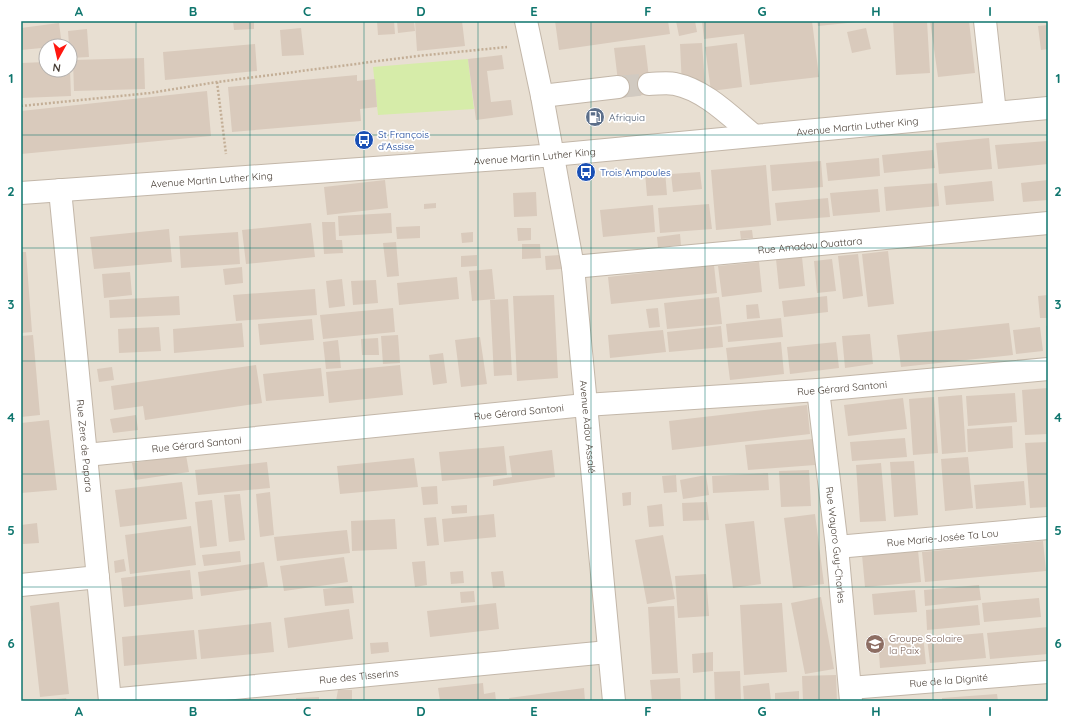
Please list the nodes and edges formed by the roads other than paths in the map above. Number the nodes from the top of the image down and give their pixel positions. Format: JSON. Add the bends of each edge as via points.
{"nodes":[{"id":1,"x":526,"y":21,"type":"edge"},
{"id":2,"x":985,"y":21,"type":"edge"},
{"id":3,"x":649,"y":84,"type":"tunnel mouth"},
{"id":4,"x":618,"y":87,"type":"tunnel mouth"},
{"id":5,"x":542,"y":96,"type":"junction"},
{"id":6,"x":1048,"y":108,"type":"edge"},
{"id":7,"x":995,"y":113,"type":"junction"},
{"id":8,"x":753,"y":135,"type":"junction"},
{"id":9,"x":553,"y":154,"type":"junction"},
{"id":10,"x":60,"y":190,"type":"junction"},
{"id":11,"x":21,"y":193,"type":"edge"},
{"id":12,"x":1048,"y":223,"type":"edge"},
{"id":13,"x":573,"y":267,"type":"junction"},
{"id":14,"x":1048,"y":369,"type":"edge"},
{"id":15,"x":818,"y":390,"type":"junction"},
{"id":16,"x":585,"y":405,"type":"junction"},
{"id":17,"x":86,"y":455,"type":"junction"},
{"id":18,"x":1048,"y":528,"type":"edge"},
{"id":19,"x":837,"y":547,"type":"junction"},
{"id":20,"x":98,"y":577,"type":"junction"},
{"id":21,"x":21,"y":585,"type":"edge"},
{"id":22,"x":608,"y":652,"type":"junction"},
{"id":23,"x":1048,"y":672,"type":"edge"},
{"id":24,"x":851,"y":695,"type":"edge"},
{"id":25,"x":110,"y":701,"type":"edge"},
{"id":26,"x":614,"y":701,"type":"edge"}],
"edges":[{"from":1,"to":5,"type":"street","name":"Avenue Adou Assalé"},
{"from":2,"to":7,"type":"street"},
{"from":3,"to":8,"type":"street","via":[[674,83],[699,94]]},
{"from":4,"to":5,"type":"street"},
{"from":5,"to":9,"type":"street","name":"Avenue Adou Assalé"},
{"from":6,"to":7,"type":"street","name":"Avenue Martin Luther King"},
{"from":7,"to":8,"type":"street","name":"Avenue Martin Luther King"},
{"from":8,"to":9,"type":"street","name":"Avenue Martin Luther King"},
{"from":9,"to":10,"type":"street","name":"Avenue Martin Luther King"},
{"from":9,"to":13,"type":"street","name":"Avenue Adou Assalé"},
{"from":10,"to":11,"type":"street","name":"Avenue Martin Luther King"},
{"from":10,"to":17,"type":"street","name":"Rue Zere de Papara"},
{"from":12,"to":13,"type":"street","name":"Rue Amadou Ouattara"},
{"from":13,"to":16,"type":"street","name":"Avenue Adou Assalé"},
{"from":14,"to":15,"type":"street","name":"Rue Gérard Santoni"},
{"from":15,"to":16,"type":"street","name":"Rue Gérard Santoni"},
{"from":15,"to":19,"type":"street","name":"Rue Wayoro Guy-Charles"},
{"from":16,"to":17,"type":"street","name":"Rue Gérard Santoni"},
{"from":16,"to":22,"type":"street","name":"Avenue Adou Assalé"},
{"from":17,"to":20,"type":"street","name":"Rue Zere de Papara"},
{"from":18,"to":19,"type":"street","name":"Rue Marie-Josée Ta Lou"},
{"from":19,"to":24,"type":"street","name":"Rue Wayoro Guy-Charles"},
{"from":20,"to":21,"type":"street"},
{"from":20,"to":25,"type":"street","name":"Rue Zere de Papara"},
{"from":22,"to":25,"type":"street","name":"Rue des Tisserins"},
{"from":22,"to":26,"type":"street","name":"Avenue Adou Assalé"},
{"from":23,"to":24,"type":"street","name":"Rue de la Dignité"}]}
